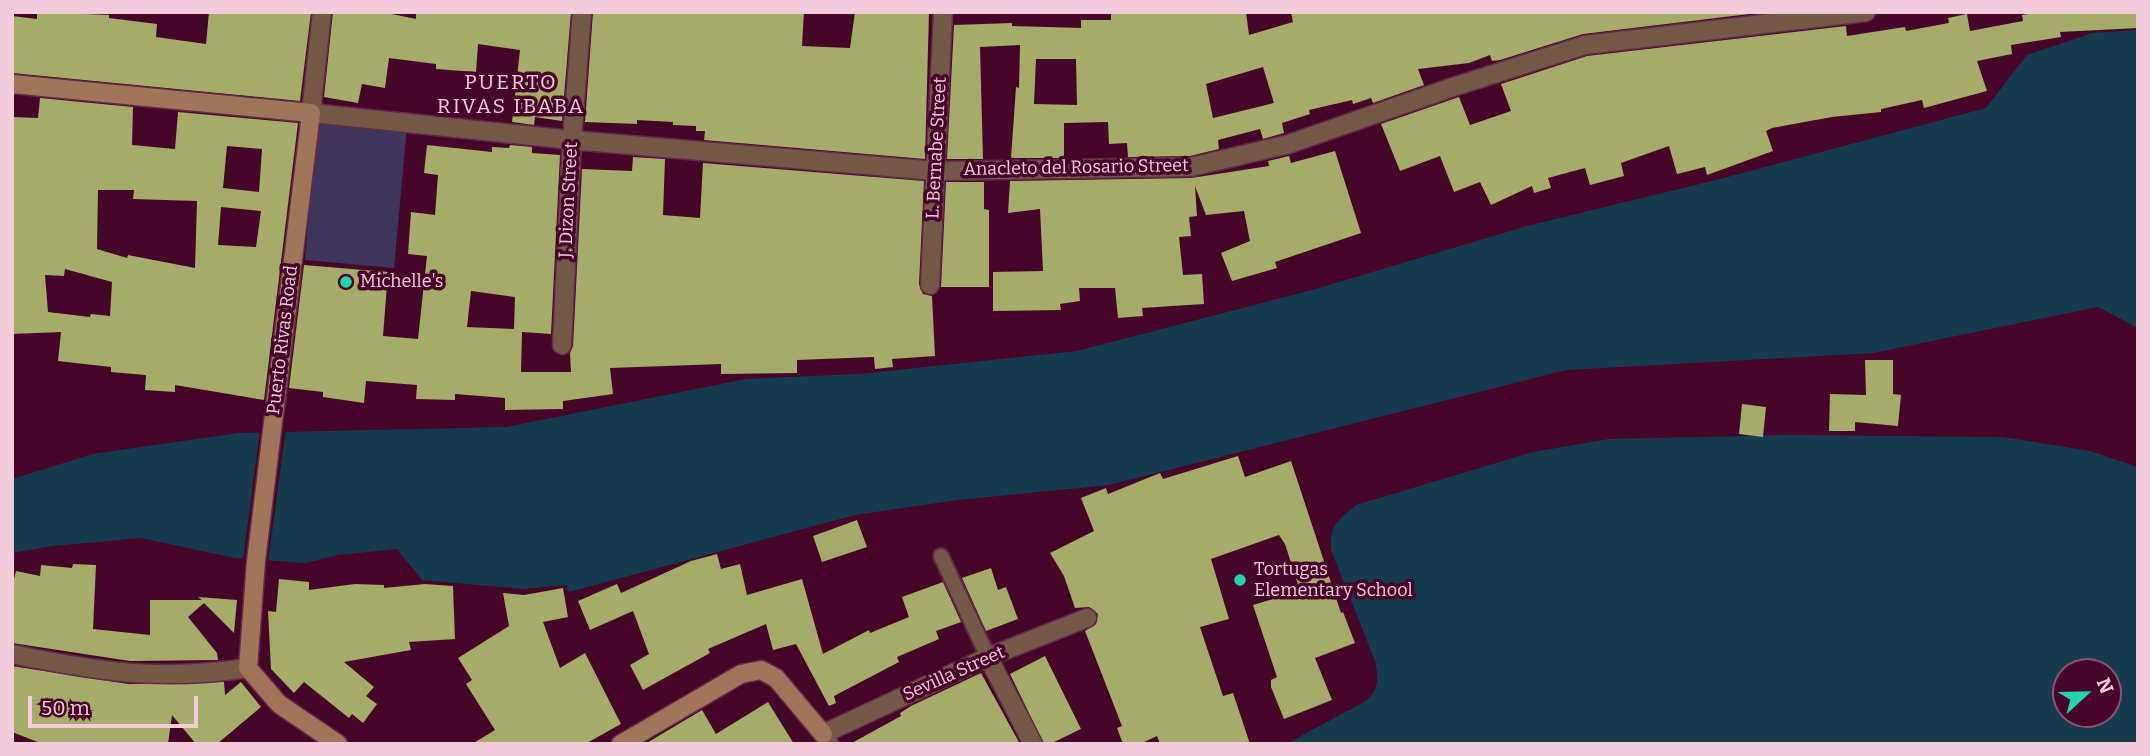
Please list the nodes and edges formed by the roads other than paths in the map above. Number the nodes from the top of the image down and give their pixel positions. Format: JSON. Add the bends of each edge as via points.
{"nodes":[{"id":1,"x":322,"y":12,"type":"edge"},
{"id":2,"x":582,"y":12,"type":"edge"},
{"id":3,"x":943,"y":12,"type":"edge"},
{"id":4,"x":1866,"y":12,"type":"edge"},
{"id":5,"x":12,"y":84,"type":"edge"},
{"id":6,"x":311,"y":113,"type":"junction"},
{"id":7,"x":572,"y":141,"type":"junction"},
{"id":8,"x":936,"y":171,"type":"junction"},
{"id":9,"x":930,"y":285,"type":"dead end"},
{"id":10,"x":562,"y":345,"type":"dead end"},
{"id":11,"x":941,"y":556,"type":"dead end"},
{"id":12,"x":1087,"y":618,"type":"dead end"},
{"id":13,"x":12,"y":654,"type":"edge"},
{"id":14,"x":988,"y":657,"type":"junction"},
{"id":15,"x":248,"y":668,"type":"junction"},
{"id":16,"x":826,"y":739,"type":"edge"},
{"id":17,"x":338,"y":744,"type":"edge"},
{"id":18,"x":621,"y":744,"type":"edge"},
{"id":19,"x":1033,"y":744,"type":"edge"}],
"edges":[{"from":1,"to":6,"type":"street","name":"Puerto Rivas Road"},
{"from":2,"to":7,"type":"street","name":"J. Dizon Street"},
{"from":3,"to":8,"type":"street","name":"L. Bernabe Street"},
{"from":4,"to":8,"type":"street","name":"Anacleto del Rosario Street","via":[[1586,46],[1289,144],[1191,167]]},
{"from":5,"to":6,"type":"street"},
{"from":6,"to":7,"type":"street","name":"Anacleto del Rosario Street"},
{"from":6,"to":15,"type":"street","name":"Puerto Rivas Road","via":[[256,561]]},
{"from":7,"to":8,"type":"street","name":"Anacleto del Rosario Street"},
{"from":7,"to":10,"type":"street","name":"J. Dizon Street"},
{"from":8,"to":9,"type":"street","name":"L. Bernabe Street"},
{"from":11,"to":14,"type":"lane"},
{"from":12,"to":14,"type":"street","name":"Sevilla Street"},
{"from":13,"to":15,"type":"street","via":[[143,676],[203,675]]},
{"from":14,"to":16,"type":"street","name":"Sevilla Street"},
{"from":14,"to":19,"type":"street"},
{"from":15,"to":17,"type":"street","via":[[279,704]]},
{"from":16,"to":18,"type":"street","via":[[776,678],[761,670],[741,674]]}]}
